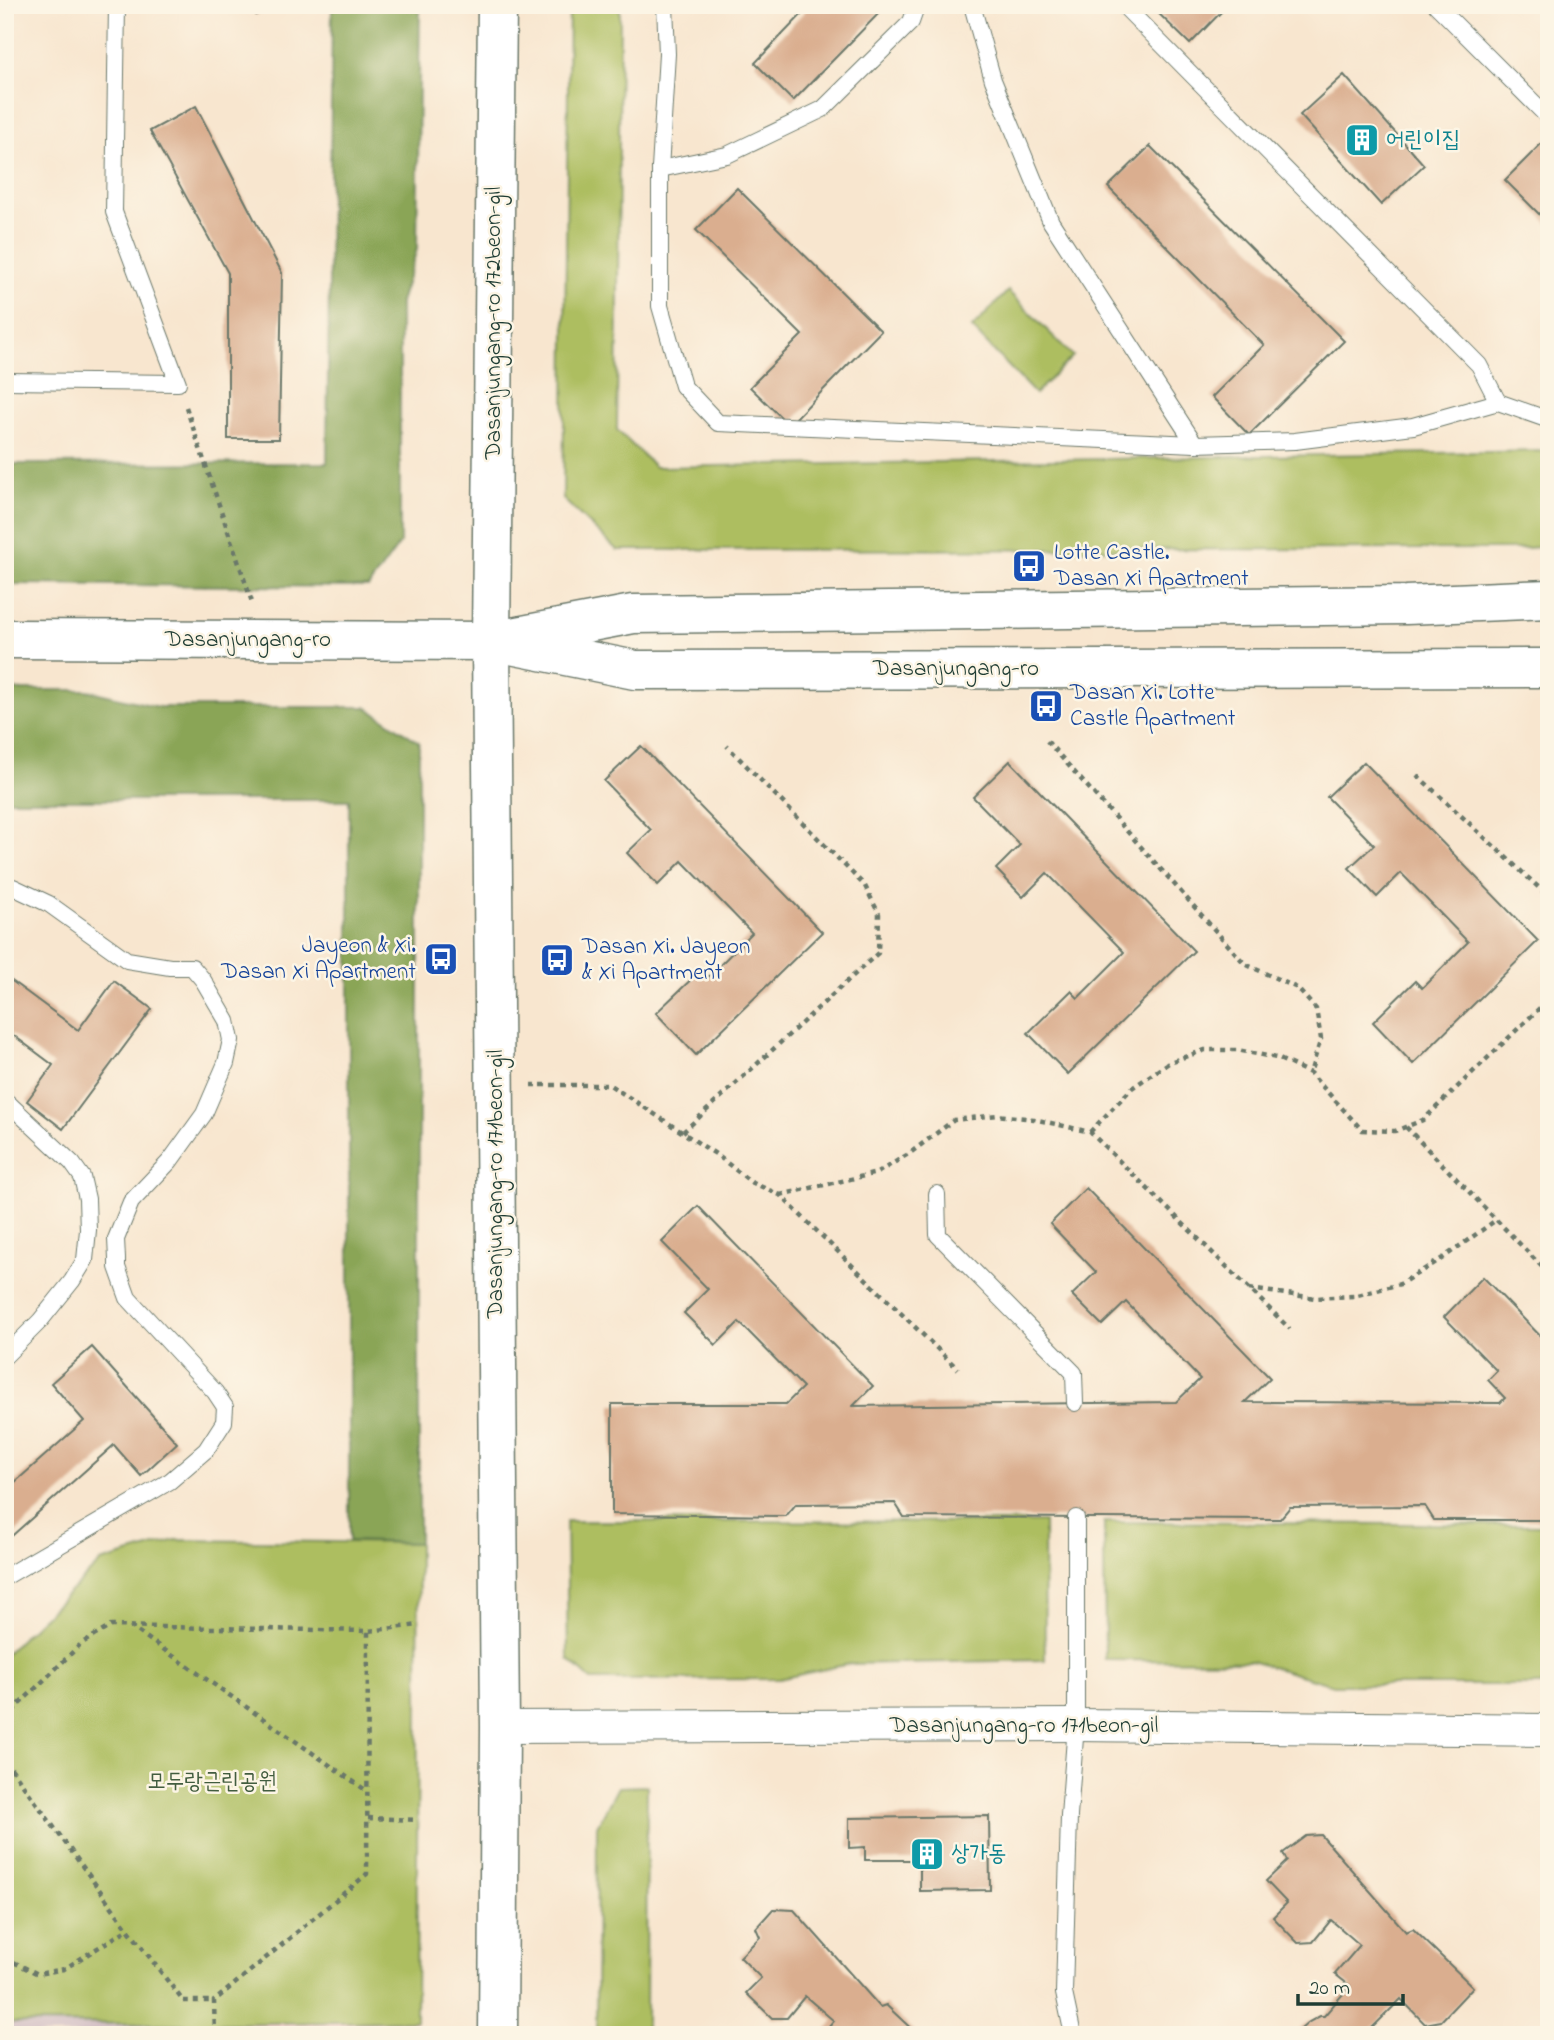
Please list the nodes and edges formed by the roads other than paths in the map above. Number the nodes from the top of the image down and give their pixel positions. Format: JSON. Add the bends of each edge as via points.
{"nodes":[{"id":1,"x":117,"y":5,"type":"edge"},
{"id":2,"x":497,"y":5,"type":"edge"},
{"id":3,"x":665,"y":5,"type":"edge"},
{"id":4,"x":918,"y":5,"type":"edge"},
{"id":5,"x":972,"y":5,"type":"edge"},
{"id":6,"x":1123,"y":5,"type":"edge"},
{"id":7,"x":1436,"y":5,"type":"edge"},
{"id":8,"x":1549,"y":118,"type":"edge"},
{"id":9,"x":660,"y":169,"type":"junction"},
{"id":10,"x":5,"y":381,"type":"edge"},
{"id":11,"x":1498,"y":402,"type":"junction"},
{"id":12,"x":1549,"y":420,"type":"edge"},
{"id":13,"x":1195,"y":444,"type":"junction"},
{"id":14,"x":1549,"y":599,"type":"edge"},
{"id":15,"x":5,"y":639,"type":"edge"},
{"id":16,"x":491,"y":641,"type":"junction"},
{"id":17,"x":1549,"y":668,"type":"edge"},
{"id":18,"x":5,"y":887,"type":"edge"},
{"id":19,"x":5,"y":1100,"type":"edge"},
{"id":20,"x":937,"y":1194,"type":"dead end"},
{"id":21,"x":101,"y":1260,"type":"junction"},
{"id":22,"x":5,"y":1356,"type":"edge"},
{"id":23,"x":1075,"y":1403,"type":"dead end"},
{"id":24,"x":1076,"y":1518,"type":"dead end"},
{"id":25,"x":5,"y":1577,"type":"edge"},
{"id":26,"x":1076,"y":1725,"type":"junction"},
{"id":27,"x":500,"y":1727,"type":"junction"},
{"id":28,"x":1549,"y":1730,"type":"edge"},
{"id":29,"x":498,"y":2035,"type":"edge"},
{"id":30,"x":1073,"y":2035,"type":"edge"}],
"edges":[{"from":1,"to":10,"type":"lane","via":[[114,212],[178,383]]},
{"from":2,"to":16,"type":"street","name":"Dasanjungang-ro 172beon-gil"},
{"from":3,"to":9,"type":"lane"},
{"from":4,"to":9,"type":"lane","via":[[911,22],[822,109],[727,155]]},
{"from":5,"to":13,"type":"lane","via":[[993,80],[1051,222]]},
{"from":6,"to":11,"type":"lane","via":[[1479,365]]},
{"from":7,"to":8,"type":"lane"},
{"from":9,"to":13,"type":"lane","via":[[660,306],[682,386],[718,423]]},
{"from":11,"to":12,"type":"lane"},
{"from":11,"to":13,"type":"lane","via":[[1413,426],[1295,441]]},
{"from":14,"to":16,"type":"street","name":"Dasanjungang-ro","via":[[1406,605],[633,614]]},
{"from":15,"to":16,"type":"street","name":"Dasanjungang-ro"},
{"from":16,"to":17,"type":"street","name":"Dasanjungang-ro","via":[[635,670]]},
{"from":16,"to":27,"type":"street","name":"Dasanjungang-ro 171beon-gil"},
{"from":18,"to":21,"type":"lane","via":[[49,904],[127,960],[192,967],[227,1021],[231,1040],[226,1063],[204,1114],[170,1161],[131,1202],[116,1239]]},
{"from":19,"to":21,"type":"lane","via":[[82,1177],[88,1230]]},
{"from":20,"to":23,"type":"lane","via":[[938,1235],[1074,1373]]},
{"from":21,"to":22,"type":"lane","via":[[72,1281]]},
{"from":21,"to":25,"type":"lane","via":[[117,1267],[128,1298],[215,1392],[225,1407],[224,1422],[206,1450],[170,1481]]},
{"from":24,"to":26,"type":"lane"},
{"from":26,"to":27,"type":"street","name":"Dasanjungang-ro 171beon-gil"},
{"from":26,"to":28,"type":"street","name":"Dasanjungang-ro 171beon-gil"},
{"from":26,"to":30,"type":"lane","via":[[1064,1993]]},
{"from":27,"to":29,"type":"street","name":"Dasanjungang-ro 171beon-gil"}]}
